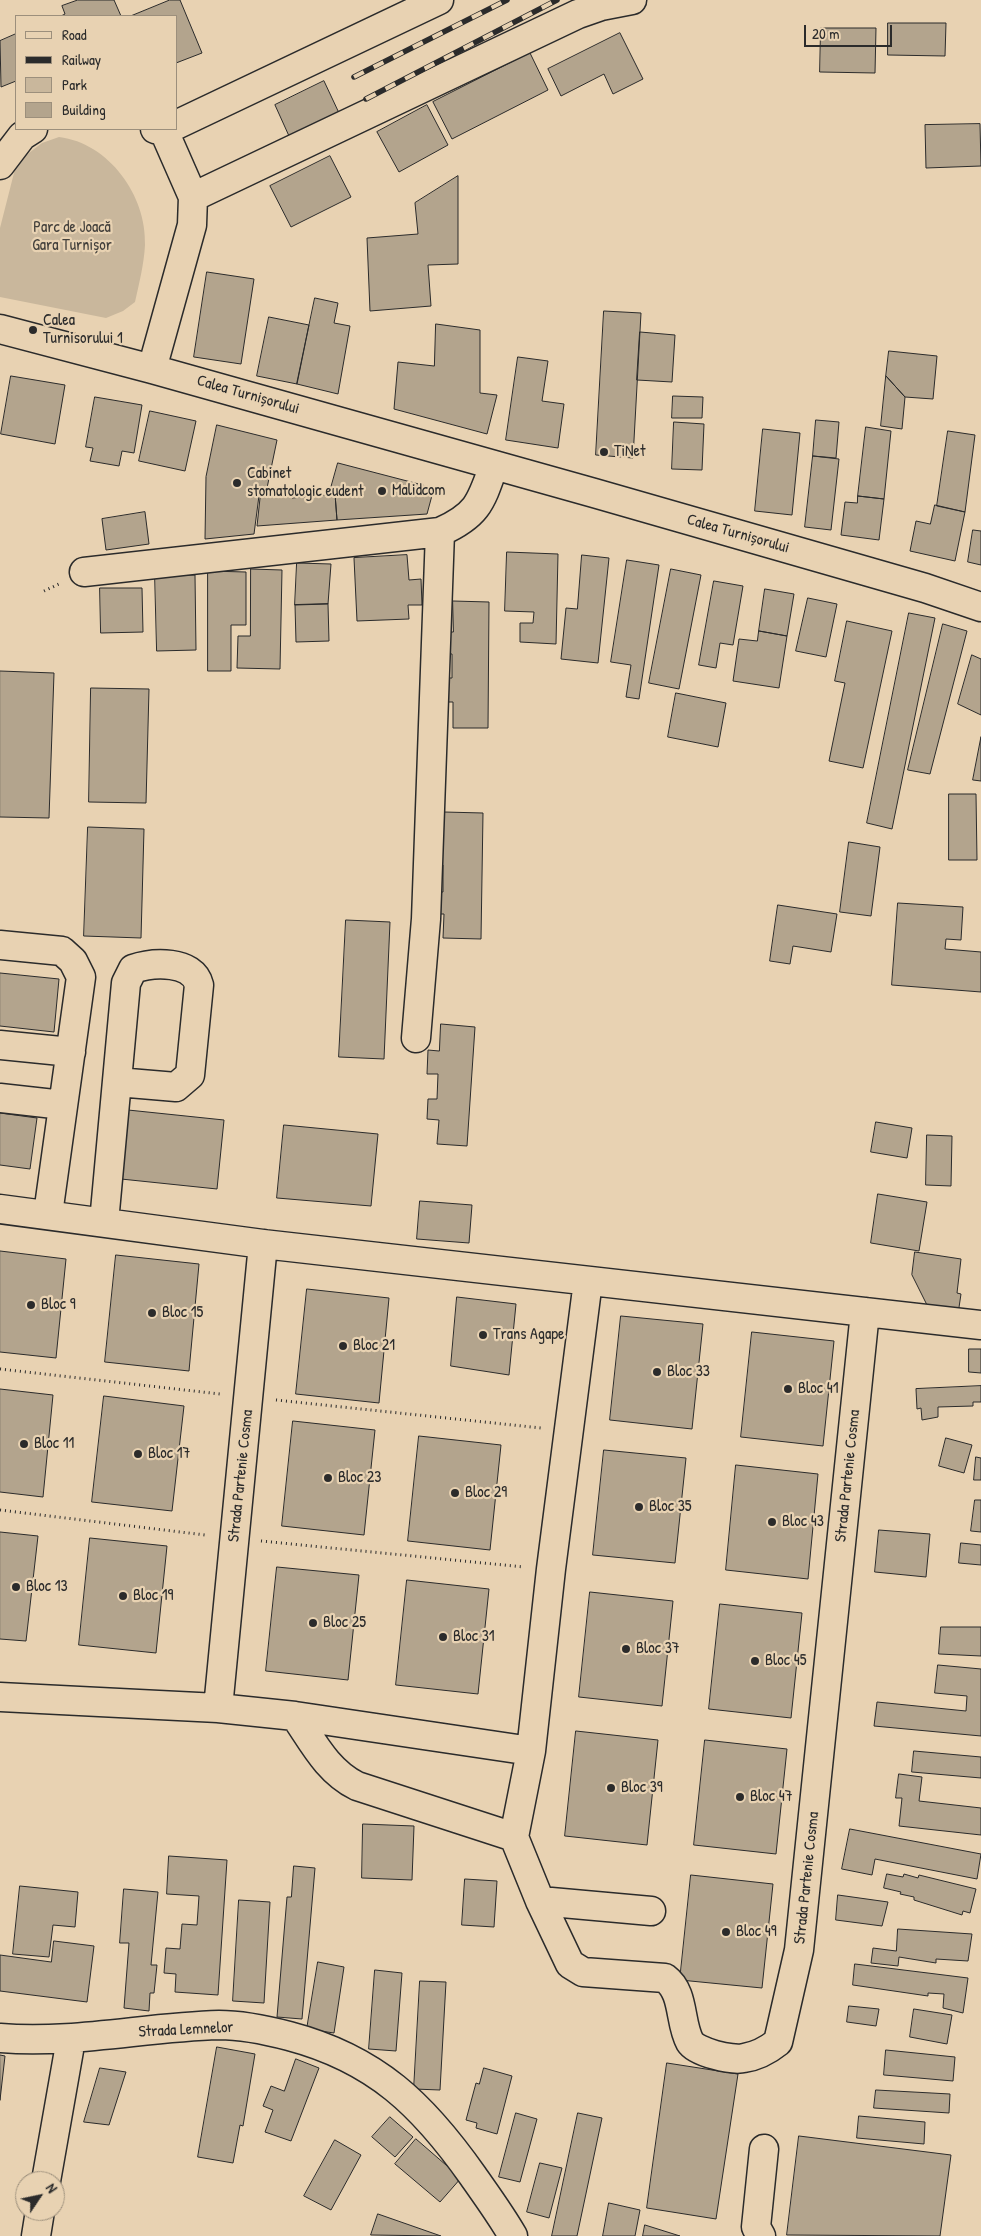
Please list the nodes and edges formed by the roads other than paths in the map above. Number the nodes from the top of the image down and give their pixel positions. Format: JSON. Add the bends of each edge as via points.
{"nodes":[{"id":1,"x":632,"y":0,"type":"edge"},
{"id":2,"x":425,"y":3,"type":"edge"},
{"id":3,"x":178,"y":123,"type":"edge"},
{"id":4,"x":31,"y":130,"type":"edge"},
{"id":5,"x":166,"y":130,"type":"edge"},
{"id":6,"x":0,"y":164,"type":"edge"},
{"id":7,"x":193,"y":197,"type":"junction"},
{"id":8,"x":0,"y":329,"type":"edge"},
{"id":9,"x":152,"y":368,"type":"junction"},
{"id":10,"x":494,"y":465,"type":"junction"},
{"id":11,"x":440,"y":532,"type":"junction"},
{"id":12,"x":84,"y":572,"type":"dead end"},
{"id":13,"x":981,"y":607,"type":"edge"},
{"id":14,"x":0,"y":945,"type":"edge"},
{"id":15,"x":416,"y":1038,"type":"dead end"},
{"id":16,"x":0,"y":1045,"type":"edge"},
{"id":17,"x":71,"y":1052,"type":"junction"},
{"id":18,"x":117,"y":1082,"type":"junction"},
{"id":19,"x":0,"y":1098,"type":"edge"},
{"id":20,"x":63,"y":1106,"type":"junction"},
{"id":21,"x":0,"y":1209,"type":"edge"},
{"id":22,"x":48,"y":1214,"type":"junction"},
{"id":23,"x":104,"y":1222,"type":"junction"},
{"id":24,"x":263,"y":1244,"type":"junction"},
{"id":25,"x":588,"y":1281,"type":"junction"},
{"id":26,"x":865,"y":1312,"type":"junction"},
{"id":27,"x":981,"y":1325,"type":"edge"},
{"id":28,"x":0,"y":1697,"type":"edge"},
{"id":29,"x":218,"y":1708,"type":"junction"},
{"id":30,"x":295,"y":1716,"type":"junction"},
{"id":31,"x":531,"y":1751,"type":"junction"},
{"id":32,"x":514,"y":1837,"type":"junction"},
{"id":33,"x":540,"y":1901,"type":"junction"},
{"id":34,"x":651,"y":1910,"type":"dead end"},
{"id":35,"x":0,"y":2038,"type":"edge"},
{"id":36,"x":71,"y":2039,"type":"junction"},
{"id":37,"x":764,"y":2149,"type":"dead end"},
{"id":38,"x":48,"y":2171,"type":"edge"},
{"id":39,"x":38,"y":2221,"type":"edge"},
{"id":40,"x":36,"y":2236,"type":"edge"},
{"id":41,"x":514,"y":2236,"type":"edge"},
{"id":42,"x":762,"y":2236,"type":"edge"}],
"edges":[{"from":1,"to":7,"type":"street","via":[[578,14]]},
{"from":2,"to":3,"type":"street"},
{"from":4,"to":6,"type":"street","via":[[22,136]]},
{"from":5,"to":7,"type":"street"},
{"from":7,"to":9,"type":"street","via":[[192,225]]},
{"from":8,"to":9,"type":"street","name":"Calea Turnișorului"},
{"from":9,"to":10,"type":"street","name":"Calea Turnișorului"},
{"from":10,"to":11,"type":"street","via":[[478,505],[469,516]]},
{"from":10,"to":13,"type":"street","name":"Calea Turnișorului","via":[[916,585]]},
{"from":11,"to":12,"type":"street"},
{"from":11,"to":15,"type":"street","via":[[426,920]]},
{"from":14,"to":17,"type":"street","via":[[62,951],[74,962],[81,977]]},
{"from":16,"to":17,"type":"street"},
{"from":17,"to":20,"type":"street"},
{"from":18,"to":18,"type":"street","via":[[126,983],[133,969],[148,964],[187,968],[197,976],[199,985],[190,1075],[176,1087]]},
{"from":18,"to":23,"type":"street"},
{"from":19,"to":20,"type":"street"},
{"from":20,"to":22,"type":"street"},
{"from":21,"to":22,"type":"street"},
{"from":22,"to":23,"type":"street"},
{"from":23,"to":24,"type":"street"},
{"from":24,"to":25,"type":"street"},
{"from":24,"to":29,"type":"street","name":"Strada Partenie Cosma"},
{"from":25,"to":26,"type":"street"},
{"from":25,"to":31,"type":"street"},
{"from":26,"to":27,"type":"street"},
{"from":26,"to":33,"type":"street","name":"Strada Partenie Cosma","via":[[799,1950],[778,2042],[768,2050],[742,2059],[704,2052],[690,2043],[672,1983],[665,1978],[583,1972],[570,1964]]},
{"from":28,"to":29,"type":"street"},
{"from":29,"to":30,"type":"street"},
{"from":30,"to":31,"type":"street"},
{"from":30,"to":32,"type":"street","via":[[331,1768],[344,1780]]},
{"from":31,"to":32,"type":"street"},
{"from":32,"to":33,"type":"street","name":"Strada Partenie Cosma"},
{"from":33,"to":34,"type":"street"},
{"from":35,"to":36,"type":"street","name":"Strada Lemnelor"},
{"from":36,"to":38,"type":"street"},
{"from":36,"to":41,"type":"street","name":"Strada Lemnelor","via":[[220,2025],[263,2029],[311,2041],[346,2056],[385,2078],[415,2103],[458,2155]]},
{"from":37,"to":42,"type":"street","via":[[756,2227]]},
{"from":39,"to":40,"type":"street"}]}
